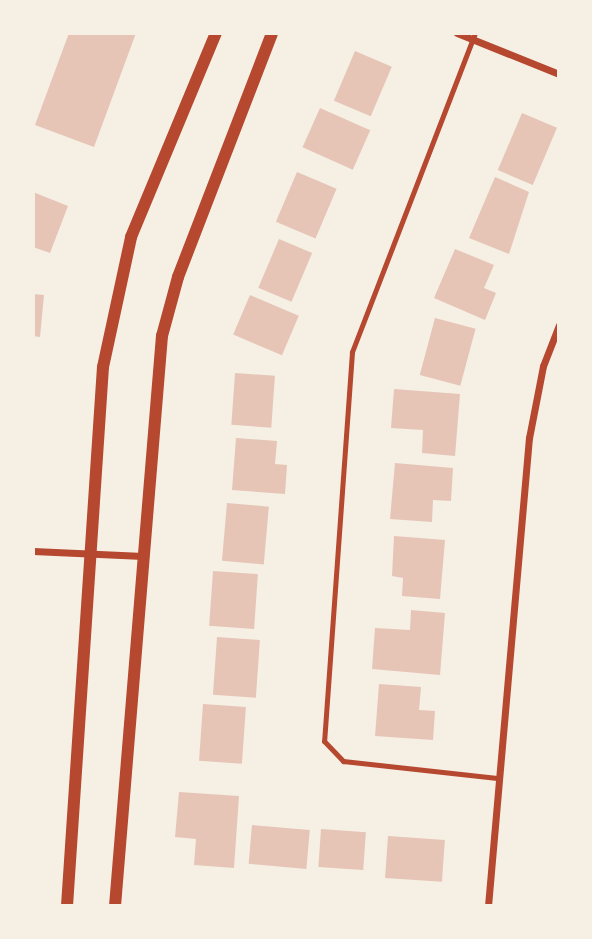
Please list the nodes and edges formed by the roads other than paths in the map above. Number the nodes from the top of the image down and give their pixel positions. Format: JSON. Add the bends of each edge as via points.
{"nodes":[{"id":1,"x":216,"y":33,"type":"edge"},
{"id":2,"x":272,"y":33,"type":"edge"},
{"id":3,"x":457,"y":33,"type":"edge"},
{"id":4,"x":474,"y":36,"type":"edge"},
{"id":5,"x":559,"y":74,"type":"edge"},
{"id":6,"x":559,"y":325,"type":"edge"},
{"id":7,"x":33,"y":551,"type":"edge"},
{"id":8,"x":93,"y":556,"type":"junction"},
{"id":9,"x":144,"y":556,"type":"junction"},
{"id":10,"x":498,"y":778,"type":"junction"},
{"id":11,"x":67,"y":906,"type":"edge"},
{"id":12,"x":115,"y":906,"type":"edge"},
{"id":13,"x":488,"y":906,"type":"edge"}],
"edges":[{"from":1,"to":8,"type":"street","via":[[131,237],[103,368]]},
{"from":2,"to":9,"type":"street","via":[[178,277],[162,335]]},
{"from":3,"to":4,"type":"street"},
{"from":4,"to":5,"type":"street"},
{"from":4,"to":10,"type":"lane","via":[[352,352],[324,740],[344,761]]},
{"from":6,"to":10,"type":"street","via":[[543,366],[529,438]]},
{"from":7,"to":8,"type":"street"},
{"from":8,"to":9,"type":"street"},
{"from":8,"to":11,"type":"street"},
{"from":9,"to":12,"type":"street"},
{"from":10,"to":13,"type":"street"}]}
